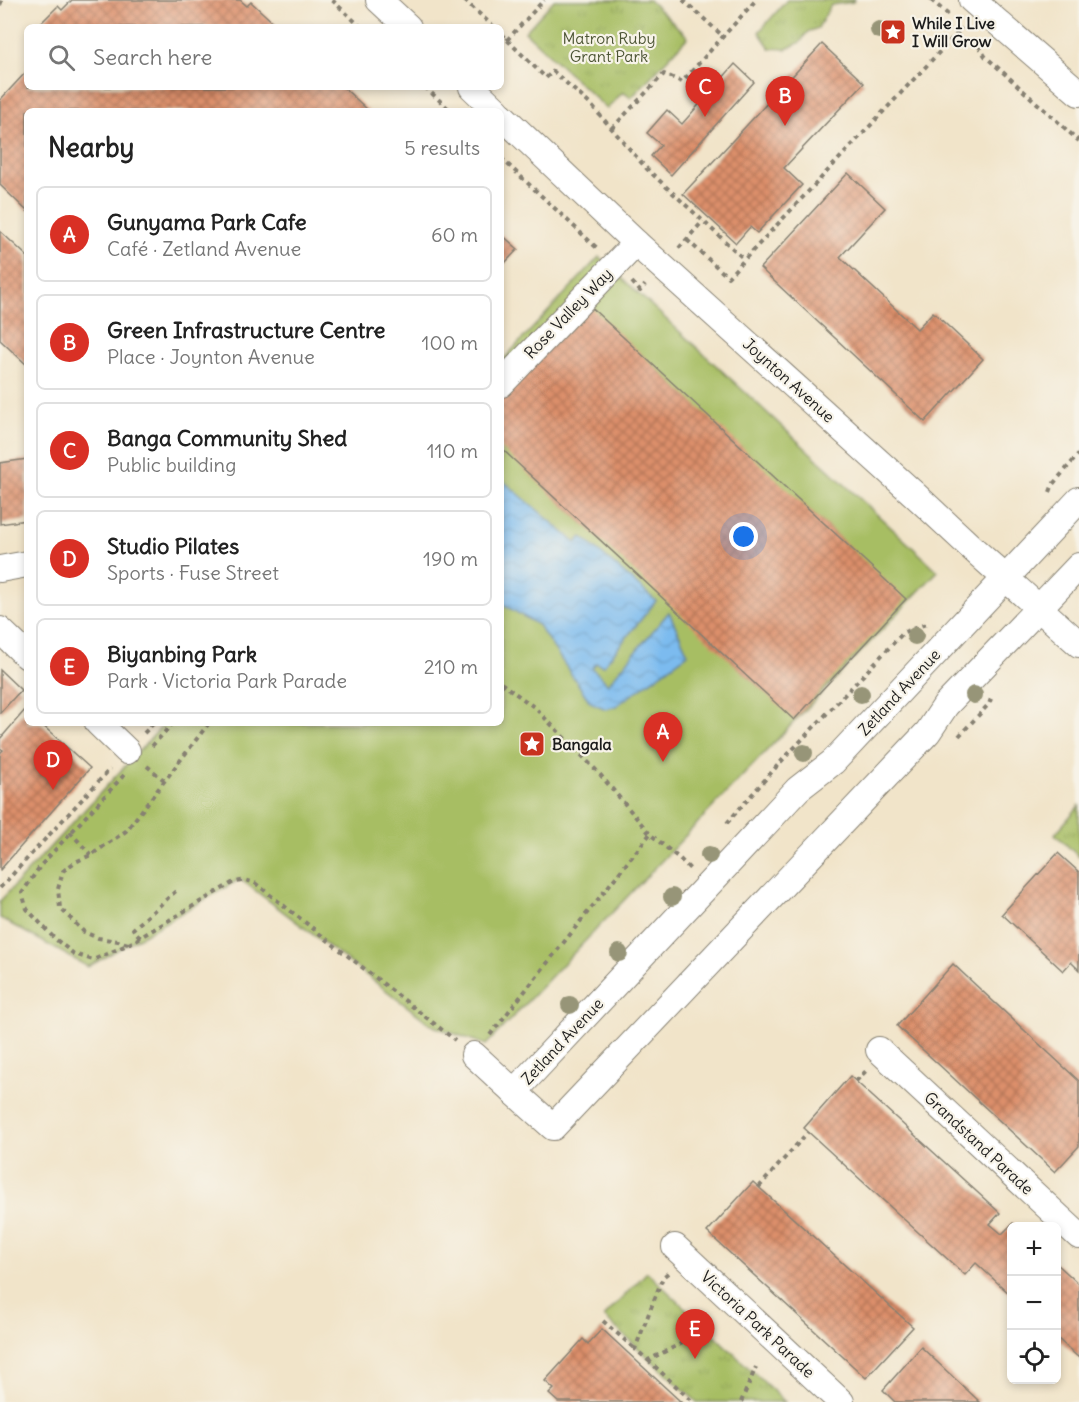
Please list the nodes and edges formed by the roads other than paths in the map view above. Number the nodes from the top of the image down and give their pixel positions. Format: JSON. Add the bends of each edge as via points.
{"nodes":[{"id":1,"x":379,"y":0,"type":"edge"},
{"id":2,"x":972,"y":0,"type":"edge"},
{"id":3,"x":405,"y":24,"type":"edge"},
{"id":4,"x":475,"y":90,"type":"edge"},
{"id":5,"x":1079,"y":93,"type":"edge"},
{"id":6,"x":494,"y":108,"type":"edge"},
{"id":7,"x":504,"y":118,"type":"edge"},
{"id":8,"x":636,"y":243,"type":"junction"},
{"id":9,"x":504,"y":381,"type":"edge"},
{"id":10,"x":1079,"y":500,"type":"edge"},
{"id":11,"x":24,"y":564,"type":"edge"},
{"id":12,"x":1079,"y":566,"type":"edge"},
{"id":13,"x":0,"y":568,"type":"edge"},
{"id":14,"x":1006,"y":578,"type":"junction"},
{"id":15,"x":1039,"y":607,"type":"junction"},
{"id":16,"x":0,"y":630,"type":"edge"},
{"id":17,"x":1079,"y":644,"type":"edge"},
{"id":18,"x":24,"y":653,"type":"edge"},
{"id":19,"x":101,"y":726,"type":"edge"},
{"id":20,"x":136,"y":757,"type":"road end"},
{"id":21,"x":879,"y":1050,"type":"dead end"},
{"id":22,"x":474,"y":1055,"type":"road end"},
{"id":23,"x":514,"y":1092,"type":"junction"},
{"id":24,"x":1079,"y":1236,"type":"edge"},
{"id":25,"x":675,"y":1247,"type":"dead end"},
{"id":26,"x":841,"y":1402,"type":"edge"}],
"edges":[{"from":1,"to":3,"type":"street"},
{"from":2,"to":5,"type":"street"},
{"from":4,"to":6,"type":"street"},
{"from":7,"to":8,"type":"street","name":"Joynton Avenue"},
{"from":8,"to":9,"type":"street","name":"Rose Valley Way"},
{"from":8,"to":14,"type":"street","name":"Joynton Avenue"},
{"from":10,"to":14,"type":"street","name":"Zetland Avenue"},
{"from":11,"to":13,"type":"street"},
{"from":12,"to":15,"type":"street","name":"Zetland Avenue"},
{"from":14,"to":15,"type":"street","name":"Joynton Avenue"},
{"from":14,"to":23,"type":"street","name":"Zetland Avenue","via":[[833,762],[798,789]]},
{"from":15,"to":17,"type":"street","name":"Joynton Avenue"},
{"from":15,"to":23,"type":"street","name":"Zetland Avenue","via":[[946,705],[928,732],[553,1127]]},
{"from":16,"to":18,"type":"street"},
{"from":19,"to":20,"type":"street"},
{"from":21,"to":24,"type":"street","name":"Grandstand Parade"},
{"from":22,"to":23,"type":"street"},
{"from":25,"to":26,"type":"street","name":"Victoria Park Parade"}]}
